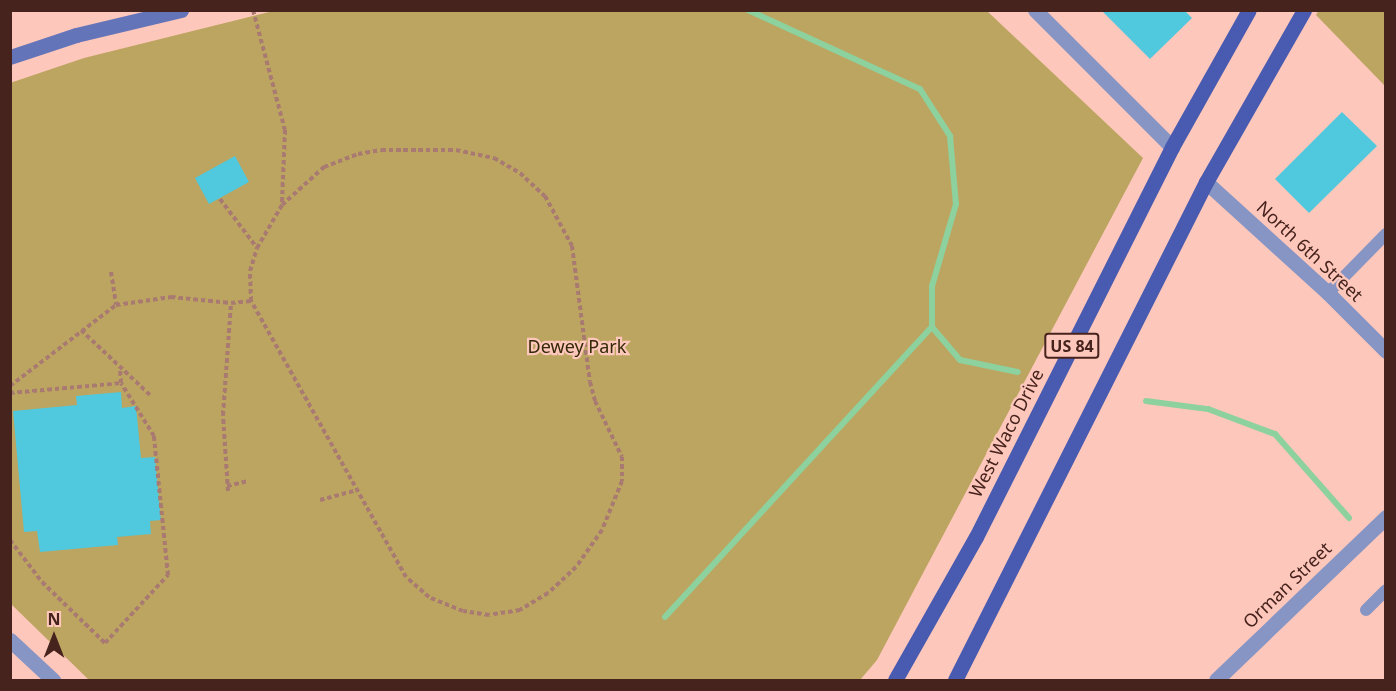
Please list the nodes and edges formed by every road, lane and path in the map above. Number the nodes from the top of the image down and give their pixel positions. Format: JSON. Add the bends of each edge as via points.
{"nodes":[{"id":1,"x":181,"y":10,"type":"edge"},
{"id":2,"x":253,"y":10,"type":"edge"},
{"id":3,"x":1035,"y":10,"type":"edge"},
{"id":4,"x":1249,"y":10,"type":"edge"},
{"id":5,"x":1304,"y":10,"type":"edge"},
{"id":6,"x":132,"y":16,"type":"edge"},
{"id":7,"x":10,"y":57,"type":"edge"},
{"id":8,"x":1172,"y":147,"type":"junction"},
{"id":9,"x":1206,"y":182,"type":"junction"},
{"id":10,"x":220,"y":199,"type":"dead end"},
{"id":11,"x":282,"y":205,"type":"junction"},
{"id":12,"x":1386,"y":234,"type":"edge"},
{"id":13,"x":257,"y":248,"type":"junction"},
{"id":14,"x":111,"y":272,"type":"dead end"},
{"id":15,"x":1328,"y":293,"type":"junction"},
{"id":16,"x":251,"y":300,"type":"junction"},
{"id":17,"x":231,"y":303,"type":"junction"},
{"id":18,"x":116,"y":305,"type":"junction"},
{"id":19,"x":81,"y":330,"type":"junction"},
{"id":20,"x":1386,"y":351,"type":"edge"},
{"id":21,"x":120,"y":368,"type":"junction"},
{"id":22,"x":121,"y":383,"type":"junction"},
{"id":23,"x":10,"y":386,"type":"edge"},
{"id":24,"x":10,"y":393,"type":"edge"},
{"id":25,"x":150,"y":395,"type":"dead end"},
{"id":26,"x":248,"y":481,"type":"dead end"},
{"id":27,"x":227,"y":486,"type":"junction"},
{"id":28,"x":358,"y":490,"type":"junction"},
{"id":29,"x":228,"y":491,"type":"dead end"},
{"id":30,"x":320,"y":500,"type":"dead end"},
{"id":31,"x":1386,"y":517,"type":"edge"},
{"id":32,"x":10,"y":540,"type":"edge"},
{"id":33,"x":1386,"y":590,"type":"edge"},
{"id":34,"x":1366,"y":610,"type":"dead end"},
{"id":35,"x":10,"y":640,"type":"edge"},
{"id":36,"x":53,"y":681,"type":"edge"},
{"id":37,"x":895,"y":681,"type":"edge"},
{"id":38,"x":955,"y":681,"type":"edge"},
{"id":39,"x":1216,"y":681,"type":"edge"}],
"edges":[{"from":1,"to":6,"type":"main road"},
{"from":2,"to":11,"type":"path","via":[[285,130]]},
{"from":3,"to":8,"type":"street"},
{"from":4,"to":8,"type":"main road","name":"West Waco Drive","number":"US 84"},
{"from":5,"to":9,"type":"main road","number":"US 84"},
{"from":6,"to":7,"type":"main road"},
{"from":8,"to":37,"type":"main road","name":"West Waco Drive","number":"US 84","via":[[976,537]]},
{"from":9,"to":15,"type":"street","name":"North 6th Street"},
{"from":9,"to":38,"type":"main road","number":"US 84"},
{"from":10,"to":13,"type":"path"},
{"from":11,"to":13,"type":"path"},
{"from":11,"to":28,"type":"path","via":[[324,167],[358,154],[456,150],[494,158],[534,183],[555,209],[572,246],[590,382],[624,467],[610,514],[576,567],[548,593],[520,610],[489,615],[463,611],[429,597],[406,577]]},
{"from":12,"to":15,"type":"lane"},
{"from":13,"to":16,"type":"path","via":[[250,271]]},
{"from":14,"to":18,"type":"path"},
{"from":15,"to":20,"type":"street","name":"North 6th Street"},
{"from":16,"to":17,"type":"path"},
{"from":16,"to":28,"type":"path"},
{"from":17,"to":18,"type":"path","via":[[171,297]]},
{"from":17,"to":27,"type":"path","via":[[223,415]]},
{"from":18,"to":19,"type":"path"},
{"from":19,"to":21,"type":"path"},
{"from":19,"to":23,"type":"path"},
{"from":21,"to":22,"type":"path"},
{"from":21,"to":25,"type":"path"},
{"from":22,"to":24,"type":"path"},
{"from":22,"to":32,"type":"path","via":[[154,435],[168,575],[105,643],[42,582]]},
{"from":26,"to":27,"type":"path"},
{"from":27,"to":29,"type":"path"},
{"from":28,"to":30,"type":"path"},
{"from":31,"to":39,"type":"street","name":"Orman Street"},
{"from":33,"to":34,"type":"lane"},
{"from":35,"to":36,"type":"street"}]}
